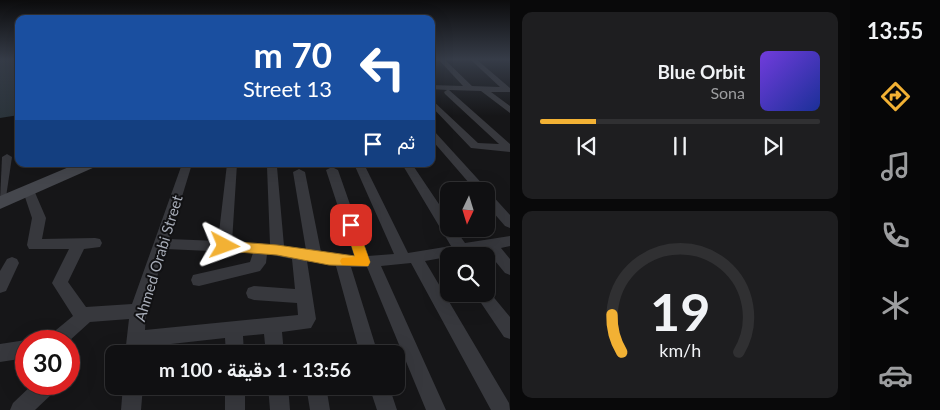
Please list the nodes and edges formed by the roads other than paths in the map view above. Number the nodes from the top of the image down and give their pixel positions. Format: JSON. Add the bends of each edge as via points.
{"nodes":[{"id":1,"x":459,"y":78,"type":"edge"},
{"id":2,"x":495,"y":78,"type":"edge"},
{"id":3,"x":435,"y":88,"type":"edge"},
{"id":4,"x":469,"y":88,"type":"junction"},
{"id":5,"x":509,"y":90,"type":"edge"},
{"id":6,"x":486,"y":91,"type":"junction"},
{"id":7,"x":435,"y":92,"type":"edge"},
{"id":8,"x":448,"y":92,"type":"junction"},
{"id":9,"x":435,"y":105,"type":"edge"},
{"id":10,"x":510,"y":110,"type":"edge"},
{"id":11,"x":435,"y":138,"type":"edge"},
{"id":12,"x":510,"y":149,"type":"edge"},
{"id":13,"x":7,"y":156,"type":"dead end"},
{"id":14,"x":82,"y":167,"type":"edge"},
{"id":15,"x":186,"y":167,"type":"edge"},
{"id":16,"x":232,"y":167,"type":"edge"},
{"id":17,"x":272,"y":167,"type":"edge"},
{"id":18,"x":361,"y":167,"type":"edge"},
{"id":19,"x":409,"y":167,"type":"edge"},
{"id":20,"x":332,"y":170,"type":"dead end"},
{"id":21,"x":299,"y":172,"type":"dead end"},
{"id":22,"x":474,"y":182,"type":"edge"},
{"id":23,"x":29,"y":191,"type":"junction"},
{"id":24,"x":0,"y":197,"type":"edge"},
{"id":25,"x":0,"y":203,"type":"edge"},
{"id":26,"x":495,"y":206,"type":"edge"},
{"id":27,"x":510,"y":223,"type":"edge"},
{"id":28,"x":510,"y":241,"type":"edge"},
{"id":29,"x":160,"y":244,"type":"junction"},
{"id":30,"x":489,"y":244,"type":"junction"},
{"id":31,"x":225,"y":246,"type":"junction"},
{"id":32,"x":453,"y":247,"type":"edge"},
{"id":33,"x":477,"y":247,"type":"edge"},
{"id":34,"x":260,"y":248,"type":"junction"},
{"id":35,"x":277,"y":250,"type":"junction"},
{"id":36,"x":440,"y":254,"type":"edge"},
{"id":37,"x":307,"y":256,"type":"junction"},
{"id":38,"x":409,"y":258,"type":"junction"},
{"id":39,"x":342,"y":261,"type":"junction"},
{"id":40,"x":368,"y":262,"type":"junction"},
{"id":41,"x":12,"y":263,"type":"dead end"},
{"id":42,"x":510,"y":269,"type":"edge"},
{"id":43,"x":199,"y":280,"type":"dead end"},
{"id":44,"x":0,"y":286,"type":"edge"},
{"id":45,"x":254,"y":293,"type":"dead end"},
{"id":46,"x":304,"y":297,"type":"junction"},
{"id":47,"x":489,"y":302,"type":"edge"},
{"id":48,"x":138,"y":312,"type":"junction"},
{"id":49,"x":82,"y":317,"type":"junction"},
{"id":50,"x":272,"y":326,"type":"junction"},
{"id":51,"x":70,"y":330,"type":"edge"},
{"id":52,"x":234,"y":330,"type":"junction"},
{"id":53,"x":510,"y":331,"type":"edge"},
{"id":54,"x":135,"y":345,"type":"edge"},
{"id":55,"x":141,"y":345,"type":"edge"},
{"id":56,"x":235,"y":345,"type":"edge"},
{"id":57,"x":274,"y":345,"type":"edge"},
{"id":58,"x":366,"y":345,"type":"edge"},
{"id":59,"x":15,"y":351,"type":"edge"},
{"id":60,"x":0,"y":353,"type":"edge"},
{"id":61,"x":36,"y":395,"type":"edge"},
{"id":62,"x":132,"y":395,"type":"edge"},
{"id":63,"x":235,"y":395,"type":"edge"},
{"id":64,"x":279,"y":395,"type":"edge"},
{"id":65,"x":318,"y":395,"type":"edge"},
{"id":66,"x":382,"y":395,"type":"edge"},
{"id":67,"x":20,"y":410,"type":"edge"},
{"id":68,"x":131,"y":410,"type":"edge"},
{"id":69,"x":235,"y":410,"type":"edge"},
{"id":70,"x":280,"y":410,"type":"edge"},
{"id":71,"x":320,"y":410,"type":"edge"},
{"id":72,"x":387,"y":410,"type":"edge"},
{"id":73,"x":436,"y":410,"type":"edge"},
{"id":74,"x":502,"y":410,"type":"edge"}],
"edges":[{"from":1,"to":4,"type":"street"},
{"from":2,"to":5,"type":"street"},
{"from":3,"to":4,"type":"street"},
{"from":4,"to":6,"type":"street"},
{"from":5,"to":6,"type":"street"},
{"from":6,"to":8,"type":"street"},
{"from":6,"to":10,"type":"street"},
{"from":7,"to":8,"type":"street"},
{"from":8,"to":12,"type":"street"},
{"from":9,"to":12,"type":"street","via":[[475,146]]},
{"from":11,"to":22,"type":"street"},
{"from":13,"to":24,"type":"street"},
{"from":14,"to":23,"type":"street"},
{"from":15,"to":29,"type":"street","name":"Ahmed Orabi Street"},
{"from":16,"to":31,"type":"street"},
{"from":17,"to":35,"type":"street"},
{"from":18,"to":38,"type":"street"},
{"from":19,"to":32,"type":"street"},
{"from":20,"to":40,"type":"street"},
{"from":21,"to":37,"type":"street"},
{"from":23,"to":25,"type":"street"},
{"from":23,"to":49,"type":"street","via":[[39,218],[34,245],[87,243],[60,283]]},
{"from":26,"to":27,"type":"street"},
{"from":28,"to":30,"type":"street"},
{"from":29,"to":31,"type":"street"},
{"from":29,"to":48,"type":"street","name":"Ahmed Orabi Street"},
{"from":30,"to":33,"type":"street"},
{"from":30,"to":42,"type":"street"},
{"from":31,"to":34,"type":"street"},
{"from":34,"to":35,"type":"street"},
{"from":34,"to":43,"type":"street","via":[[259,263],[255,267]]},
{"from":35,"to":37,"type":"street"},
{"from":36,"to":38,"type":"street"},
{"from":37,"to":39,"type":"street"},
{"from":37,"to":46,"type":"street"},
{"from":38,"to":40,"type":"street"},
{"from":38,"to":74,"type":"street"},
{"from":39,"to":40,"type":"street"},
{"from":39,"to":58,"type":"street"},
{"from":40,"to":73,"type":"street"},
{"from":41,"to":44,"type":"street"},
{"from":45,"to":46,"type":"street"},
{"from":46,"to":50,"type":"street","via":[[305,322]]},
{"from":47,"to":53,"type":"street"},
{"from":48,"to":49,"type":"street"},
{"from":48,"to":54,"type":"street","name":"Ahmed Orabi Street"},
{"from":49,"to":51,"type":"street"},
{"from":50,"to":52,"type":"street"},
{"from":50,"to":57,"type":"street"},
{"from":52,"to":55,"type":"street"},
{"from":52,"to":56,"type":"street"},
{"from":59,"to":60,"type":"street"},
{"from":61,"to":67,"type":"street"},
{"from":62,"to":68,"type":"street"},
{"from":63,"to":69,"type":"street"},
{"from":64,"to":70,"type":"street"},
{"from":65,"to":71,"type":"street"},
{"from":66,"to":72,"type":"street"}]}
